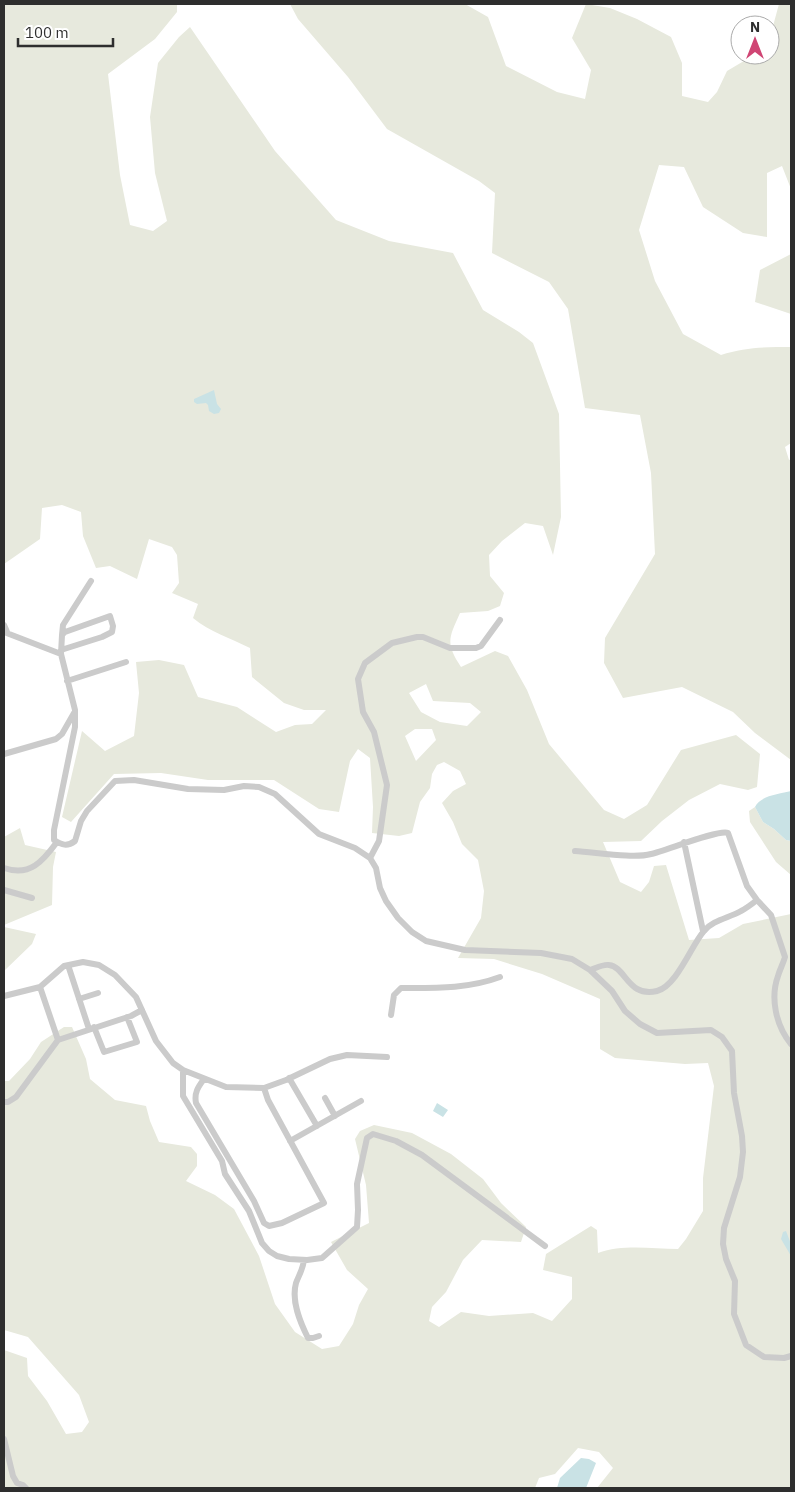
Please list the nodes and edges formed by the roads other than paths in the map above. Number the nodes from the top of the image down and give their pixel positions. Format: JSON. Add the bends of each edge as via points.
{"nodes":[{"id":1,"x":91,"y":580,"type":"dead end"},
{"id":2,"x":500,"y":620,"type":"dead end"},
{"id":3,"x":4,"y":625,"type":"edge"},
{"id":4,"x":5,"y":632,"type":"edge"},
{"id":5,"x":62,"y":635,"type":"junction"},
{"id":6,"x":61,"y":652,"type":"junction"},
{"id":7,"x":126,"y":662,"type":"dead end"},
{"id":8,"x":67,"y":681,"type":"junction"},
{"id":9,"x":75,"y":710,"type":"junction"},
{"id":10,"x":4,"y":754,"type":"edge"},
{"id":11,"x":57,"y":842,"type":"junction"},
{"id":12,"x":684,"y":842,"type":"junction"},
{"id":13,"x":574,"y":851,"type":"dead end"},
{"id":14,"x":370,"y":858,"type":"junction"},
{"id":15,"x":4,"y":868,"type":"edge"},
{"id":16,"x":4,"y":890,"type":"edge"},
{"id":17,"x":32,"y":898,"type":"dead end"},
{"id":18,"x":757,"y":900,"type":"junction"},
{"id":19,"x":703,"y":931,"type":"junction"},
{"id":20,"x":68,"y":965,"type":"junction"},
{"id":21,"x":590,"y":970,"type":"junction"},
{"id":22,"x":500,"y":978,"type":"dead end"},
{"id":23,"x":40,"y":987,"type":"junction"},
{"id":24,"x":98,"y":993,"type":"dead end"},
{"id":25,"x":4,"y":996,"type":"edge"},
{"id":26,"x":79,"y":999,"type":"junction"},
{"id":27,"x":142,"y":1010,"type":"junction"},
{"id":28,"x":391,"y":1015,"type":"dead end"},
{"id":29,"x":127,"y":1017,"type":"junction"},
{"id":30,"x":91,"y":1028,"type":"junction"},
{"id":31,"x":58,"y":1040,"type":"junction"},
{"id":32,"x":791,"y":1044,"type":"edge"},
{"id":33,"x":387,"y":1057,"type":"dead end"},
{"id":34,"x":184,"y":1070,"type":"junction"},
{"id":35,"x":289,"y":1078,"type":"junction"},
{"id":36,"x":204,"y":1079,"type":"junction"},
{"id":37,"x":264,"y":1088,"type":"junction"},
{"id":38,"x":325,"y":1098,"type":"dead end"},
{"id":39,"x":360,"y":1101,"type":"dead end"},
{"id":40,"x":4,"y":1102,"type":"edge"},
{"id":41,"x":335,"y":1116,"type":"junction"},
{"id":42,"x":317,"y":1126,"type":"junction"},
{"id":43,"x":290,"y":1141,"type":"junction"},
{"id":44,"x":545,"y":1246,"type":"dead end"},
{"id":45,"x":304,"y":1260,"type":"junction"},
{"id":46,"x":319,"y":1336,"type":"dead end"},
{"id":47,"x":791,"y":1356,"type":"edge"},
{"id":48,"x":4,"y":1439,"type":"edge"},
{"id":49,"x":26,"y":1488,"type":"edge"}],
"edges":[{"from":1,"to":5,"type":"street","via":[[64,625]]},
{"from":2,"to":14,"type":"street","via":[[476,648],[450,648],[417,637],[392,643],[365,663],[358,679],[363,712],[374,732],[387,785],[379,841]]},
{"from":3,"to":4,"type":"street"},
{"from":4,"to":6,"type":"street"},
{"from":5,"to":6,"type":"street"},
{"from":5,"to":6,"type":"street","via":[[110,616],[113,626],[112,632],[102,637]]},
{"from":6,"to":8,"type":"street"},
{"from":7,"to":8,"type":"street"},
{"from":8,"to":9,"type":"street"},
{"from":9,"to":10,"type":"street","via":[[56,739]]},
{"from":9,"to":11,"type":"street","via":[[75,728],[54,830]]},
{"from":11,"to":14,"type":"street","via":[[70,845],[75,842],[87,811],[115,781],[134,780],[188,789],[259,787],[275,794],[319,834],[355,848]]},
{"from":11,"to":15,"type":"street","via":[[43,860],[24,871]]},
{"from":12,"to":13,"type":"street","via":[[650,855]]},
{"from":12,"to":18,"type":"street","via":[[724,831],[728,833],[744,878]]},
{"from":12,"to":19,"type":"street"},
{"from":14,"to":21,"type":"street","via":[[386,901],[398,918],[426,941],[465,950],[541,953],[572,959]]},
{"from":16,"to":17,"type":"street"},
{"from":18,"to":19,"type":"street"},
{"from":18,"to":32,"type":"street","via":[[771,915],[785,957],[777,977],[775,1008],[780,1026]]},
{"from":19,"to":21,"type":"street","via":[[688,959],[657,991],[636,989],[610,965]]},
{"from":20,"to":23,"type":"street"},
{"from":20,"to":26,"type":"street"},
{"from":20,"to":27,"type":"street","via":[[83,962],[105,967],[136,996]]},
{"from":21,"to":47,"type":"street","via":[[640,1024],[657,1033],[711,1030],[722,1036],[732,1051],[734,1093],[743,1152],[740,1177],[724,1228],[726,1259],[735,1281],[734,1314],[746,1345],[764,1357]]},
{"from":22,"to":28,"type":"street","via":[[449,988],[401,988],[394,995]]},
{"from":23,"to":25,"type":"street"},
{"from":23,"to":31,"type":"street"},
{"from":24,"to":26,"type":"street"},
{"from":26,"to":30,"type":"street"},
{"from":27,"to":29,"type":"street"},
{"from":27,"to":34,"type":"street","via":[[156,1041],[173,1063]]},
{"from":29,"to":30,"type":"street"},
{"from":29,"to":30,"type":"street","via":[[137,1042],[104,1052]]},
{"from":30,"to":31,"type":"street"},
{"from":31,"to":40,"type":"street","via":[[16,1097]]},
{"from":33,"to":35,"type":"street","via":[[347,1055],[330,1059]]},
{"from":34,"to":36,"type":"street"},
{"from":34,"to":45,"type":"street","via":[[183,1096],[249,1211],[262,1243],[277,1256]]},
{"from":35,"to":37,"type":"street"},
{"from":35,"to":42,"type":"street"},
{"from":36,"to":37,"type":"street","via":[[226,1087]]},
{"from":36,"to":43,"type":"street","via":[[194,1096],[196,1103],[264,1223],[269,1226],[324,1203]]},
{"from":37,"to":43,"type":"street"},
{"from":38,"to":41,"type":"street"},
{"from":39,"to":41,"type":"street"},
{"from":41,"to":42,"type":"street"},
{"from":42,"to":43,"type":"street"},
{"from":44,"to":45,"type":"street","via":[[422,1155],[396,1141],[373,1134],[367,1138],[357,1184],[356,1227],[322,1258]]},
{"from":45,"to":46,"type":"street","via":[[295,1286],[299,1321],[308,1338]]},
{"from":48,"to":49,"type":"street","via":[[13,1476]]}]}
